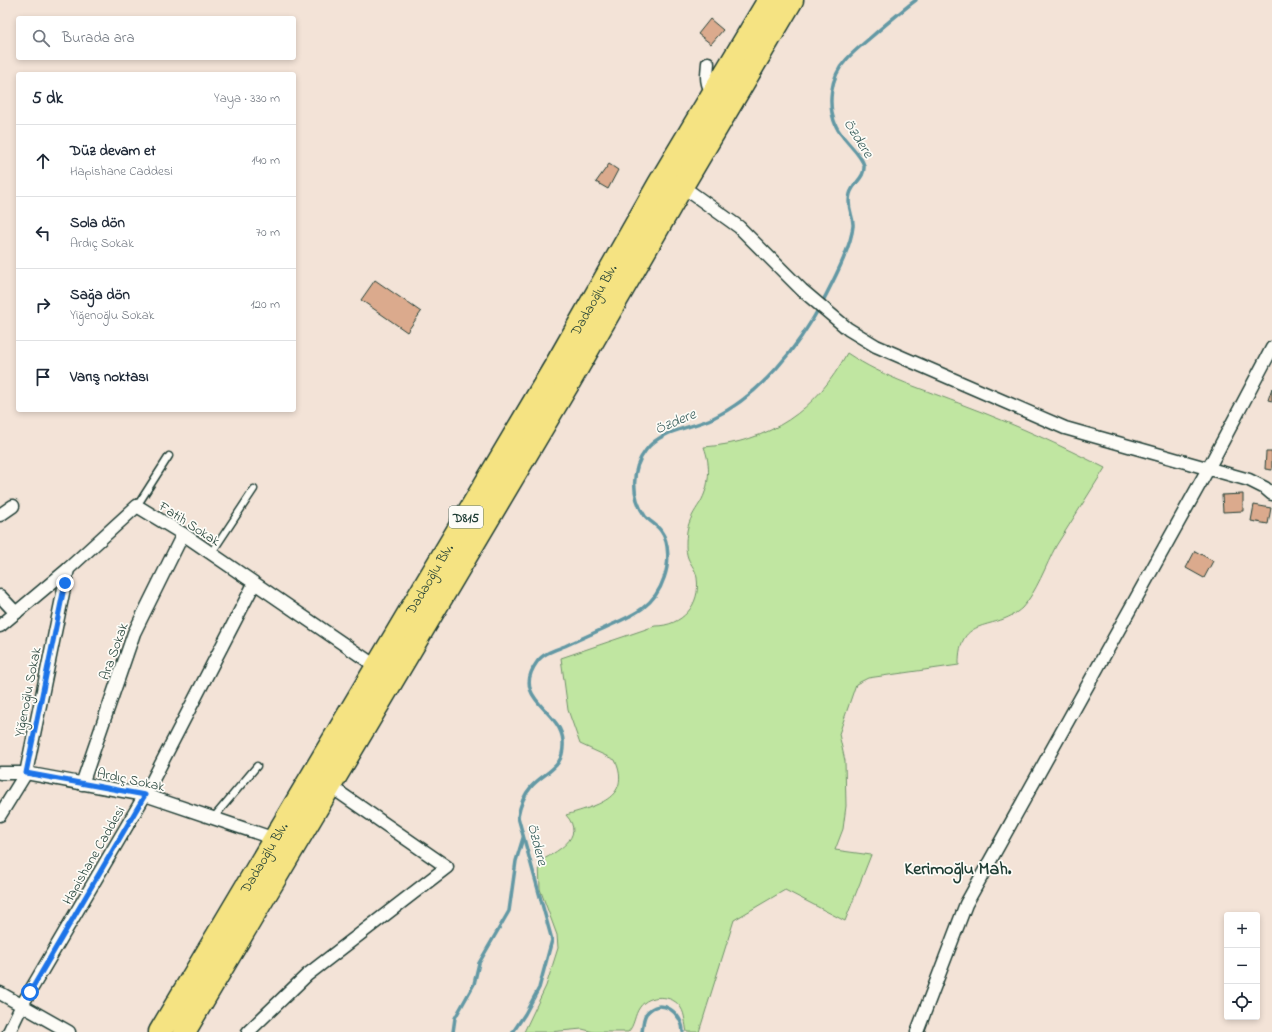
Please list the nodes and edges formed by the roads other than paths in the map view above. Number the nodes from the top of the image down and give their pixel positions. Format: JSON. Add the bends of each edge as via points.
{"nodes":[{"id":1,"x":769,"y":0,"type":"edge"},
{"id":2,"x":792,"y":0,"type":"edge"},
{"id":3,"x":708,"y":63,"type":"dead end"},
{"id":4,"x":713,"y":93,"type":"junction"},
{"id":5,"x":673,"y":181,"type":"junction"},
{"id":6,"x":1272,"y":348,"type":"edge"},
{"id":7,"x":169,"y":456,"type":"dead end"},
{"id":8,"x":1208,"y":469,"type":"junction"},
{"id":9,"x":254,"y":489,"type":"dead end"},
{"id":10,"x":1272,"y":494,"type":"edge"},
{"id":11,"x":13,"y":506,"type":"dead end"},
{"id":12,"x":137,"y":506,"type":"junction"},
{"id":13,"x":0,"y":515,"type":"edge"},
{"id":14,"x":183,"y":534,"type":"junction"},
{"id":15,"x":211,"y":554,"type":"junction"},
{"id":16,"x":68,"y":569,"type":"junction"},
{"id":17,"x":254,"y":584,"type":"junction"},
{"id":18,"x":0,"y":596,"type":"edge"},
{"id":19,"x":16,"y":612,"type":"junction"},
{"id":20,"x":0,"y":626,"type":"edge"},
{"id":21,"x":377,"y":667,"type":"junction"},
{"id":22,"x":257,"y":766,"type":"dead end"},
{"id":23,"x":0,"y":773,"type":"edge"},
{"id":24,"x":26,"y":773,"type":"junction"},
{"id":25,"x":82,"y":784,"type":"junction"},
{"id":26,"x":330,"y":786,"type":"junction"},
{"id":27,"x":145,"y":795,"type":"junction"},
{"id":28,"x":0,"y":815,"type":"edge"},
{"id":29,"x":214,"y":817,"type":"junction"},
{"id":30,"x":275,"y":839,"type":"junction"},
{"id":31,"x":0,"y":993,"type":"edge"},
{"id":32,"x":22,"y":1005,"type":"junction"},
{"id":33,"x":9,"y":1032,"type":"edge"},
{"id":34,"x":69,"y":1032,"type":"edge"},
{"id":35,"x":160,"y":1032,"type":"edge"},
{"id":36,"x":184,"y":1032,"type":"edge"},
{"id":37,"x":248,"y":1032,"type":"edge"},
{"id":38,"x":917,"y":1032,"type":"edge"}],
"edges":[{"from":1,"to":4,"type":"highway","name":"Dadaoğlu Blv.","number":"D815"},
{"from":2,"to":5,"type":"highway","name":"Dadaoğlu Blv.","number":"D815"},
{"from":3,"to":4,"type":"street","via":[[707,82]]},
{"from":4,"to":5,"type":"highway","name":"Dadaoğlu Blv.","number":"D815"},
{"from":5,"to":8,"type":"street","via":[[739,227],[802,290],[848,329],[876,346],[1065,428]]},
{"from":5,"to":21,"type":"highway","name":"Dadaoğlu Blv.","number":"D815","via":[[552,372]]},
{"from":5,"to":26,"type":"highway","name":"Dadaoğlu Blv.","number":"D815","via":[[571,379]]},
{"from":6,"to":8,"type":"street"},
{"from":7,"to":12,"type":"lane"},
{"from":8,"to":10,"type":"street","via":[[1250,480]]},
{"from":8,"to":38,"type":"street","via":[[966,904]]},
{"from":9,"to":15,"type":"lane"},
{"from":11,"to":13,"type":"street"},
{"from":12,"to":14,"type":"street","name":"Fatih Sokak"},
{"from":12,"to":16,"type":"street","name":"Fatih Sokak"},
{"from":14,"to":15,"type":"street","name":"Fatih Sokak"},
{"from":14,"to":25,"type":"street","name":"Ara Sokak","via":[[134,634]]},
{"from":15,"to":17,"type":"street","name":"Fatih Sokak"},
{"from":16,"to":19,"type":"street","name":"Fatih Sokak"},
{"from":16,"to":24,"type":"street","name":"Yiğenoğlu Sokak"},
{"from":17,"to":21,"type":"street","name":"Fatih Sokak"},
{"from":17,"to":27,"type":"street","name":"Hapishane Caddesi"},
{"from":18,"to":19,"type":"street"},
{"from":19,"to":20,"type":"street","name":"Fatih Sokak"},
{"from":21,"to":30,"type":"highway","name":"Dadaoğlu Blv.","number":"D815"},
{"from":22,"to":29,"type":"lane"},
{"from":23,"to":24,"type":"street","name":"Ardıç Sokak"},
{"from":24,"to":25,"type":"street","name":"Ardıç Sokak"},
{"from":24,"to":28,"type":"street","name":"Yiğenoğlu Sokak"},
{"from":25,"to":27,"type":"street","name":"Ardıç Sokak"},
{"from":26,"to":36,"type":"highway","name":"Dadaoğlu Blv.","number":"D815"},
{"from":26,"to":37,"type":"street","via":[[447,867],[307,975]]},
{"from":27,"to":29,"type":"street","name":"Ardıç Sokak"},
{"from":27,"to":32,"type":"street","name":"Hapishane Caddesi"},
{"from":29,"to":30,"type":"street","name":"Ardıç Sokak"},
{"from":30,"to":35,"type":"highway","name":"Dadaoğlu Blv.","number":"D815"},
{"from":31,"to":32,"type":"street"},
{"from":32,"to":33,"type":"street","name":"Hapishane Caddesi"},
{"from":32,"to":34,"type":"street"}]}
